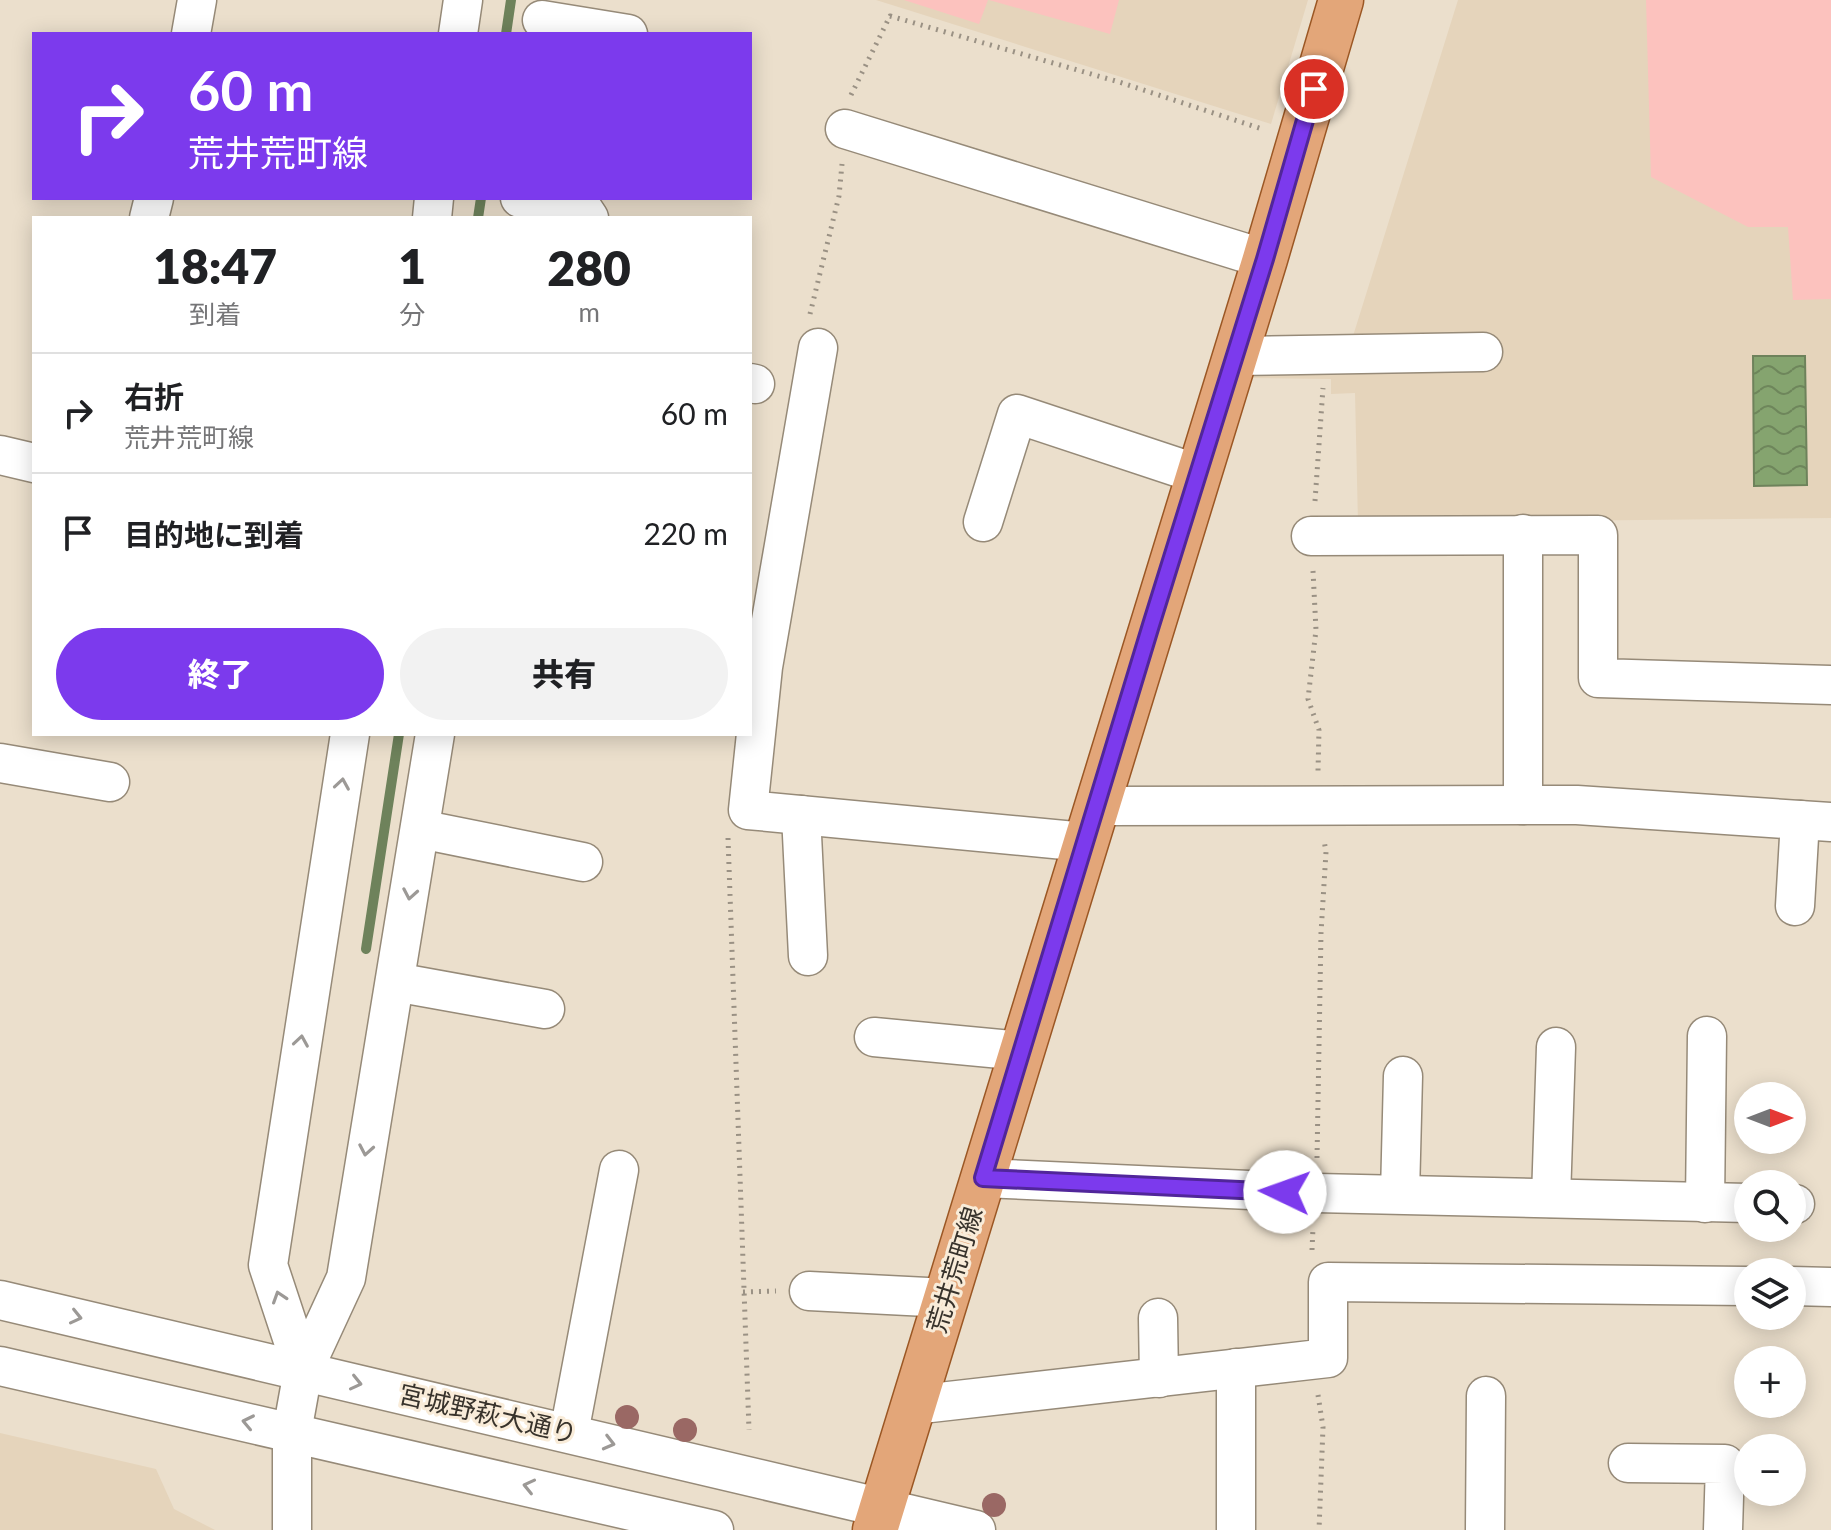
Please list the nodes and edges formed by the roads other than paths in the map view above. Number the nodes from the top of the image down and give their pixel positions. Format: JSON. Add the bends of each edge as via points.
{"nodes":[{"id":1,"x":197,"y":0,"type":"edge"},
{"id":2,"x":463,"y":0,"type":"edge"},
{"id":3,"x":1341,"y":0,"type":"edge"},
{"id":4,"x":542,"y":18,"type":"edge"},
{"id":5,"x":191,"y":32,"type":"edge"},
{"id":6,"x":458,"y":32,"type":"edge"},
{"id":7,"x":617,"y":32,"type":"edge"},
{"id":8,"x":845,"y":129,"type":"road end"},
{"id":9,"x":534,"y":200,"type":"edge"},
{"id":10,"x":588,"y":216,"type":"edge"},
{"id":11,"x":1265,"y":259,"type":"junction"},
{"id":12,"x":818,"y":348,"type":"dead end"},
{"id":13,"x":1483,"y":352,"type":"dead end"},
{"id":14,"x":1235,"y":356,"type":"junction"},
{"id":15,"x":0,"y":455,"type":"edge"},
{"id":16,"x":32,"y":463,"type":"edge"},
{"id":17,"x":1198,"y":474,"type":"junction"},
{"id":18,"x":983,"y":522,"type":"dead end"},
{"id":19,"x":1523,"y":534,"type":"junction"},
{"id":20,"x":1311,"y":536,"type":"dead end"},
{"id":21,"x":1831,"y":685,"type":"edge"},
{"id":22,"x":350,"y":736,"type":"edge"},
{"id":23,"x":435,"y":736,"type":"edge"},
{"id":24,"x":0,"y":763,"type":"edge"},
{"id":25,"x":110,"y":782,"type":"dead end"},
{"id":26,"x":1523,"y":805,"type":"junction"},
{"id":27,"x":801,"y":815,"type":"junction"},
{"id":28,"x":1816,"y":821,"type":"edge"},
{"id":29,"x":1091,"y":824,"type":"junction"},
{"id":30,"x":420,"y":829,"type":"junction"},
{"id":31,"x":583,"y":862,"type":"dead end"},
{"id":32,"x":1795,"y":906,"type":"dead end"},
{"id":33,"x":808,"y":956,"type":"dead end"},
{"id":34,"x":395,"y":982,"type":"junction"},
{"id":35,"x":545,"y":1009,"type":"dead end"},
{"id":36,"x":1707,"y":1036,"type":"dead end"},
{"id":37,"x":874,"y":1037,"type":"dead end"},
{"id":38,"x":1556,"y":1047,"type":"dead end"},
{"id":39,"x":1022,"y":1051,"type":"junction"},
{"id":40,"x":1403,"y":1076,"type":"dead end"},
{"id":41,"x":619,"y":1170,"type":"dead end"},
{"id":42,"x":983,"y":1178,"type":"junction"},
{"id":43,"x":1400,"y":1194,"type":"junction"},
{"id":44,"x":1551,"y":1198,"type":"junction"},
{"id":45,"x":1705,"y":1203,"type":"junction"},
{"id":46,"x":1734,"y":1203,"type":"edge"},
{"id":47,"x":1734,"y":1286,"type":"edge"},
{"id":48,"x":1806,"y":1286,"type":"edge"},
{"id":49,"x":1831,"y":1287,"type":"edge"},
{"id":50,"x":809,"y":1291,"type":"dead end"},
{"id":51,"x":947,"y":1298,"type":"junction"},
{"id":52,"x":0,"y":1300,"type":"edge"},
{"id":53,"x":1158,"y":1318,"type":"dead end"},
{"id":54,"x":0,"y":1366,"type":"edge"},
{"id":55,"x":1236,"y":1368,"type":"junction"},
{"id":56,"x":303,"y":1371,"type":"junction"},
{"id":57,"x":1159,"y":1378,"type":"junction"},
{"id":58,"x":1486,"y":1396,"type":"dead end"},
{"id":59,"x":913,"y":1405,"type":"junction"},
{"id":60,"x":292,"y":1432,"type":"junction"},
{"id":61,"x":569,"y":1433,"type":"junction"},
{"id":62,"x":1628,"y":1463,"type":"dead end"},
{"id":63,"x":878,"y":1519,"type":"edge"},
{"id":64,"x":292,"y":1530,"type":"edge"},
{"id":65,"x":714,"y":1530,"type":"edge"},
{"id":66,"x":976,"y":1530,"type":"edge"},
{"id":67,"x":1236,"y":1530,"type":"edge"},
{"id":68,"x":1485,"y":1530,"type":"edge"},
{"id":69,"x":1723,"y":1530,"type":"edge"}],
"edges":[{"from":1,"to":5,"type":"street"},
{"from":2,"to":6,"type":"street"},
{"from":3,"to":11,"type":"main road","name":"荒井荒町線"},
{"from":4,"to":7,"type":"street"},
{"from":8,"to":11,"type":"street"},
{"from":9,"to":10,"type":"street","via":[[581,206]]},
{"from":11,"to":14,"type":"main road","name":"荒井荒町線"},
{"from":12,"to":27,"type":"street","via":[[763,667],[748,810]]},
{"from":13,"to":14,"type":"street"},
{"from":14,"to":17,"type":"main road","name":"荒井荒町線"},
{"from":15,"to":16,"type":"street"},
{"from":17,"to":18,"type":"street","via":[[1017,414]]},
{"from":17,"to":29,"type":"main road","name":"荒井荒町線"},
{"from":19,"to":20,"type":"street"},
{"from":19,"to":21,"type":"street","via":[[1598,535],[1598,678]]},
{"from":19,"to":26,"type":"street"},
{"from":56,"to":22,"type":"street","one_way":true,"via":[[268,1265]]},
{"from":23,"to":30,"type":"street"},
{"from":24,"to":25,"type":"street"},
{"from":26,"to":28,"type":"street"},
{"from":26,"to":29,"type":"street"},
{"from":27,"to":29,"type":"street"},
{"from":27,"to":33,"type":"street"},
{"from":28,"to":32,"type":"street"},
{"from":29,"to":39,"type":"main road","name":"荒井荒町線"},
{"from":30,"to":31,"type":"street"},
{"from":30,"to":34,"type":"street","one_way":true},
{"from":34,"to":35,"type":"street"},
{"from":34,"to":56,"type":"street","one_way":true,"via":[[346,1278]]},
{"from":36,"to":45,"type":"street"},
{"from":37,"to":39,"type":"street"},
{"from":38,"to":44,"type":"street"},
{"from":39,"to":42,"type":"main road","name":"荒井荒町線"},
{"from":40,"to":43,"type":"street"},
{"from":41,"to":61,"type":"street"},
{"from":42,"to":43,"type":"street"},
{"from":42,"to":51,"type":"main road","name":"荒井荒町線"},
{"from":43,"to":44,"type":"street"},
{"from":44,"to":45,"type":"street"},
{"from":45,"to":46,"type":"street"},
{"from":47,"to":55,"type":"street","via":[[1328,1282],[1328,1358]]},
{"from":48,"to":49,"type":"street"},
{"from":50,"to":51,"type":"street"},
{"from":51,"to":59,"type":"main road","name":"荒井荒町線"},
{"from":52,"to":56,"type":"street","name":"宮城野萩大通り","one_way":true},
{"from":53,"to":57,"type":"street"},
{"from":60,"to":54,"type":"street","one_way":true},
{"from":55,"to":57,"type":"street"},
{"from":55,"to":67,"type":"street"},
{"from":56,"to":60,"type":"street"},
{"from":56,"to":61,"type":"street","name":"宮城野萩大通り","one_way":true},
{"from":57,"to":59,"type":"street"},
{"from":58,"to":68,"type":"street"},
{"from":59,"to":63,"type":"main road","name":"荒井荒町線"},
{"from":60,"to":64,"type":"street"},
{"from":65,"to":60,"type":"street","one_way":true},
{"from":61,"to":63,"type":"street","name":"宮城野萩大通り","one_way":true},
{"from":62,"to":69,"type":"street","via":[[1725,1464]]},
{"from":63,"to":66,"type":"street","name":"宮城野萩大通り"}]}
